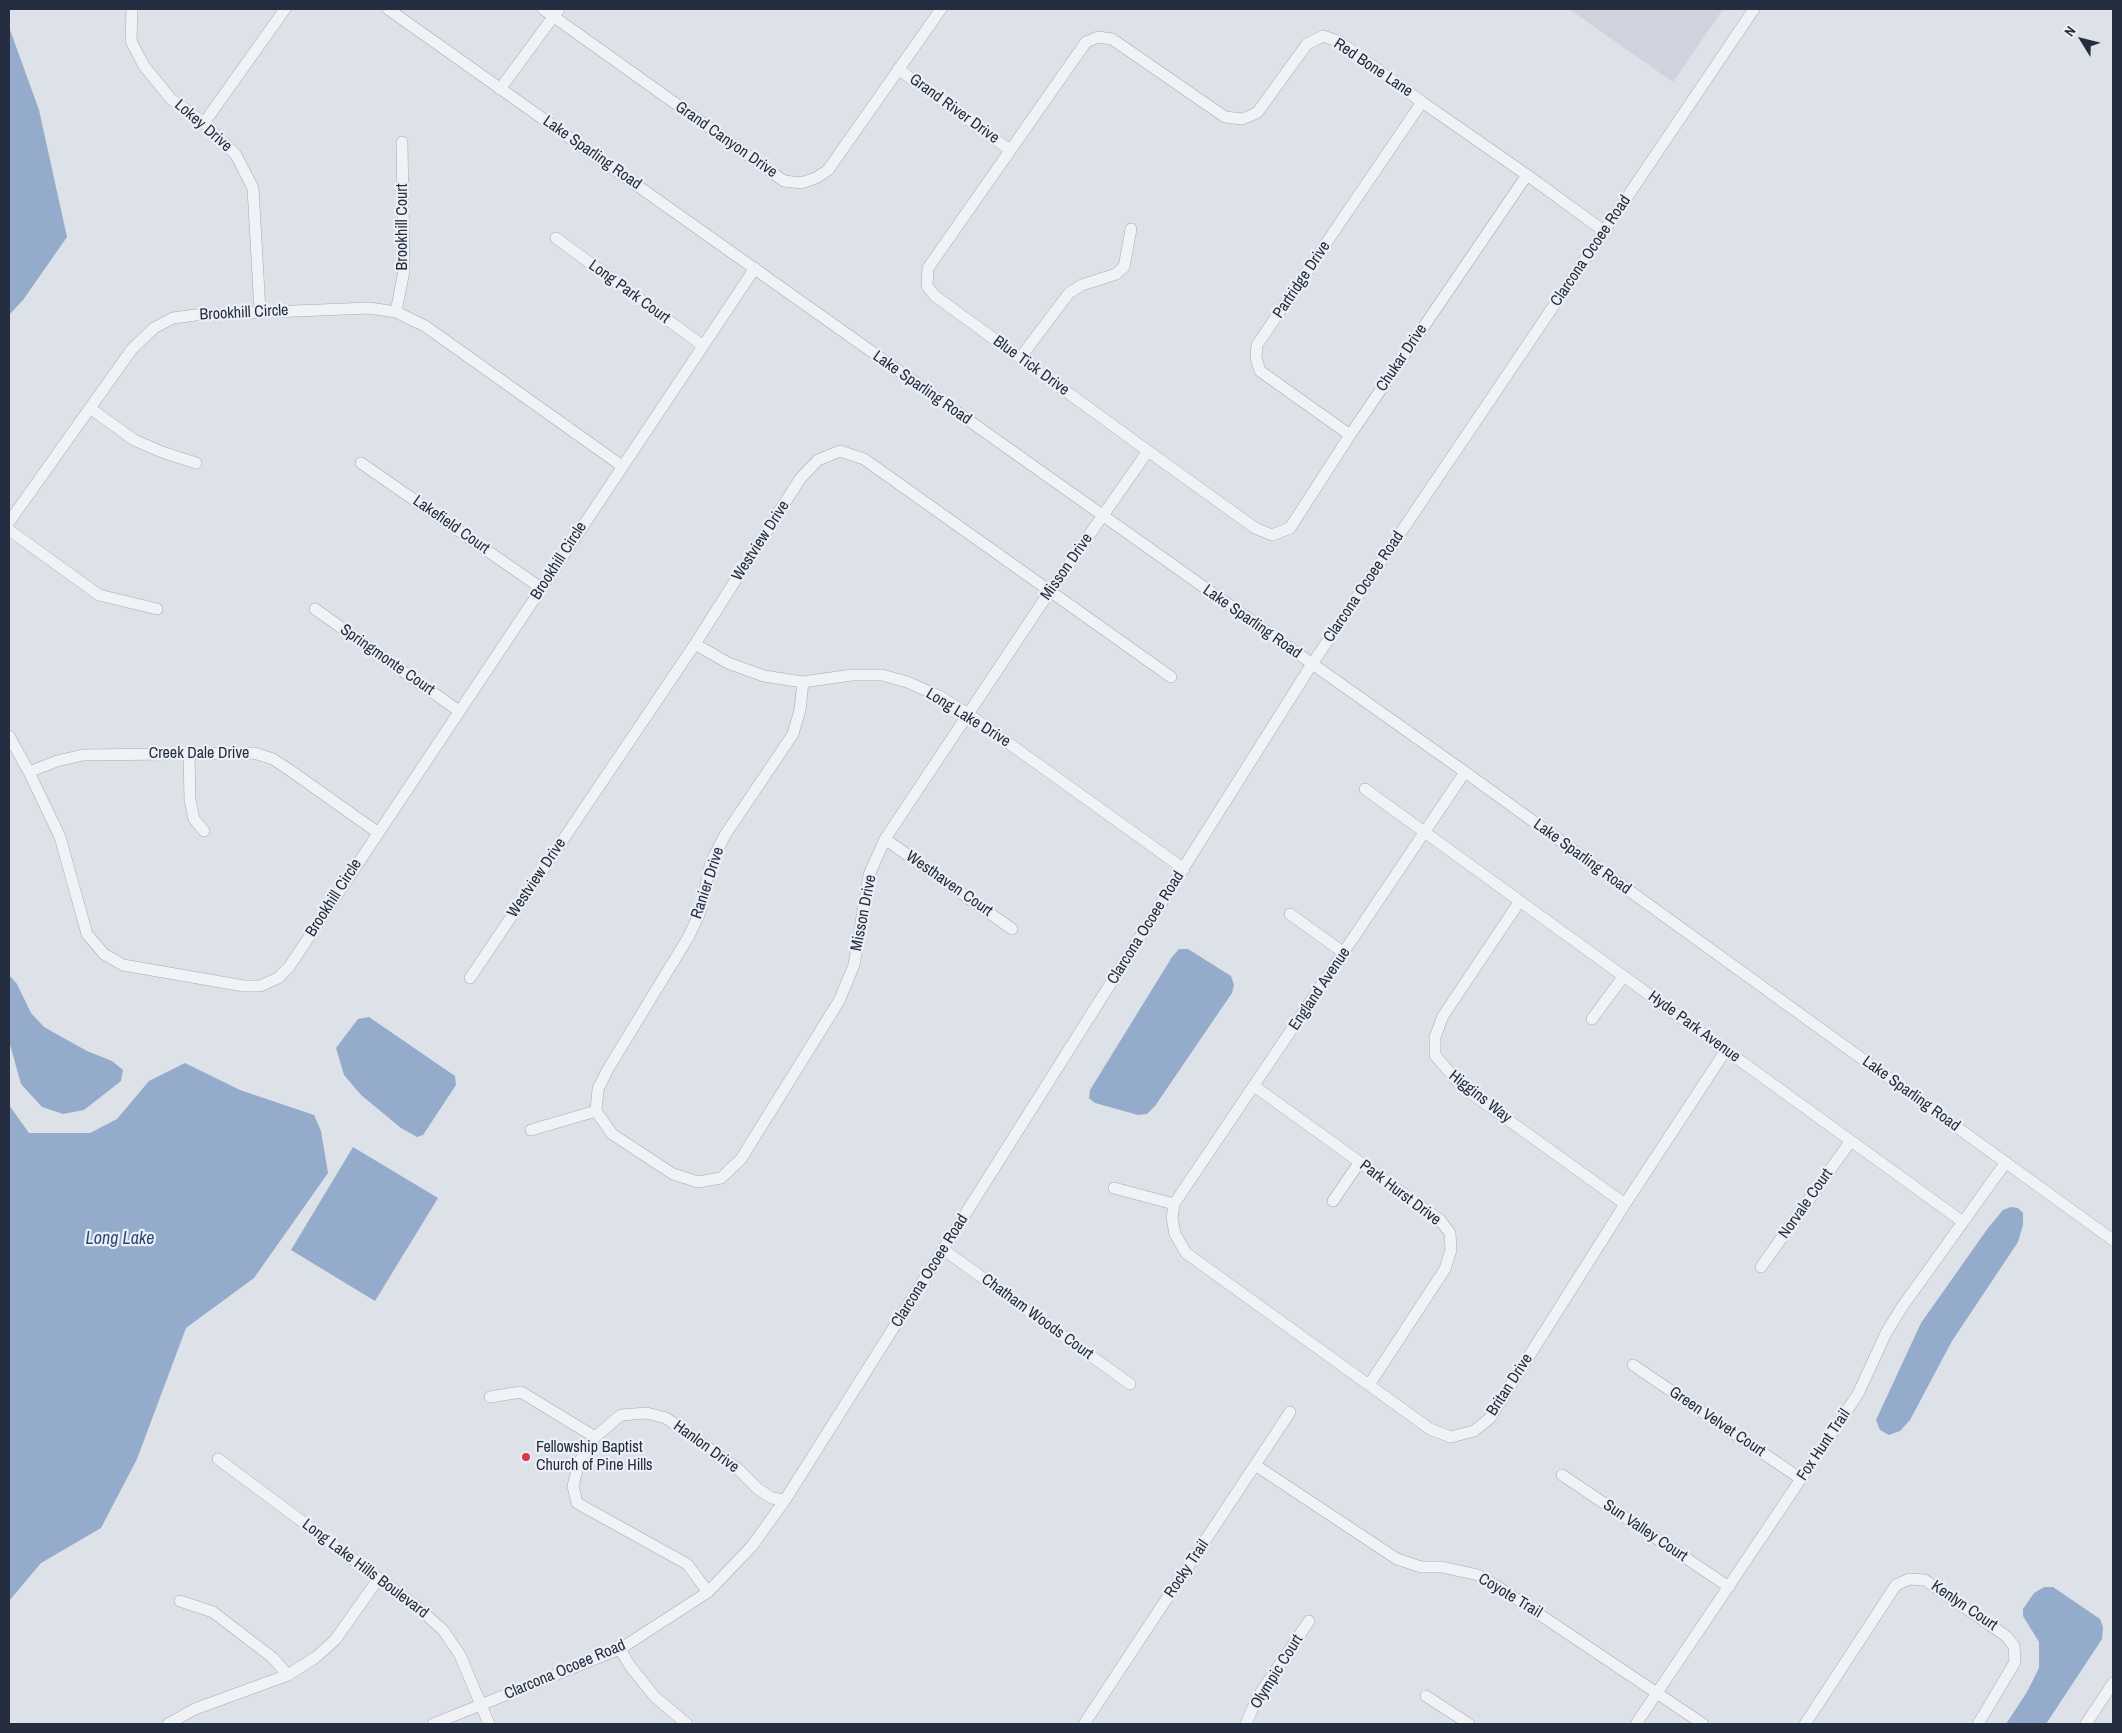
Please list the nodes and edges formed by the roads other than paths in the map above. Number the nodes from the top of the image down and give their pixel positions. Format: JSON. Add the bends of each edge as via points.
{"nodes":[{"id":1,"x":132,"y":9,"type":"edge"},
{"id":2,"x":286,"y":9,"type":"edge"},
{"id":3,"x":388,"y":9,"type":"edge"},
{"id":4,"x":543,"y":9,"type":"edge"},
{"id":5,"x":941,"y":9,"type":"edge"},
{"id":6,"x":1754,"y":9,"type":"edge"},
{"id":7,"x":556,"y":12,"type":"edge"},
{"id":8,"x":898,"y":69,"type":"junction"},
{"id":9,"x":500,"y":89,"type":"junction"},
{"id":10,"x":1422,"y":102,"type":"junction"},
{"id":11,"x":204,"y":123,"type":"junction"},
{"id":12,"x":402,"y":142,"type":"dead end"},
{"id":13,"x":1010,"y":150,"type":"junction"},
{"id":14,"x":1527,"y":175,"type":"junction"},
{"id":15,"x":1131,"y":229,"type":"dead end"},
{"id":16,"x":1604,"y":231,"type":"junction"},
{"id":17,"x":556,"y":238,"type":"dead end"},
{"id":18,"x":755,"y":268,"type":"junction"},
{"id":19,"x":260,"y":311,"type":"junction"},
{"id":20,"x":396,"y":312,"type":"junction"},
{"id":21,"x":702,"y":345,"type":"junction"},
{"id":22,"x":1020,"y":358,"type":"junction"},
{"id":23,"x":90,"y":408,"type":"junction"},
{"id":24,"x":1350,"y":435,"type":"junction"},
{"id":25,"x":1148,"y":451,"type":"junction"},
{"id":26,"x":196,"y":462,"type":"dead end"},
{"id":27,"x":360,"y":463,"type":"dead end"},
{"id":28,"x":622,"y":466,"type":"junction"},
{"id":29,"x":1103,"y":516,"type":"junction"},
{"id":30,"x":9,"y":522,"type":"edge"},
{"id":31,"x":9,"y":530,"type":"edge"},
{"id":32,"x":1272,"y":535,"type":"joint"},
{"id":33,"x":542,"y":588,"type":"junction"},
{"id":34,"x":1050,"y":591,"type":"junction"},
{"id":35,"x":157,"y":609,"type":"dead end"},
{"id":36,"x":315,"y":609,"type":"dead end"},
{"id":37,"x":695,"y":644,"type":"junction"},
{"id":38,"x":1312,"y":664,"type":"junction"},
{"id":39,"x":1171,"y":677,"type":"dead end"},
{"id":40,"x":803,"y":682,"type":"junction"},
{"id":41,"x":459,"y":710,"type":"junction"},
{"id":42,"x":968,"y":714,"type":"junction"},
{"id":43,"x":9,"y":736,"type":"edge"},
{"id":44,"x":189,"y":754,"type":"junction"},
{"id":45,"x":29,"y":772,"type":"junction"},
{"id":46,"x":1465,"y":772,"type":"junction"},
{"id":47,"x":1365,"y":789,"type":"dead end"},
{"id":48,"x":204,"y":831,"type":"dead end"},
{"id":49,"x":377,"y":832,"type":"junction"},
{"id":50,"x":1426,"y":832,"type":"junction"},
{"id":51,"x":885,"y":839,"type":"junction"},
{"id":52,"x":1184,"y":869,"type":"junction"},
{"id":53,"x":1520,"y":902,"type":"junction"},
{"id":54,"x":1290,"y":914,"type":"dead end"},
{"id":55,"x":1012,"y":930,"type":"dead end"},
{"id":56,"x":1344,"y":953,"type":"junction"},
{"id":57,"x":1623,"y":977,"type":"junction"},
{"id":58,"x":470,"y":978,"type":"dead end"},
{"id":59,"x":1592,"y":1019,"type":"dead end"},
{"id":60,"x":1726,"y":1050,"type":"junction"},
{"id":61,"x":1254,"y":1086,"type":"junction"},
{"id":62,"x":596,"y":1111,"type":"junction"},
{"id":63,"x":530,"y":1130,"type":"dead end"},
{"id":64,"x":1850,"y":1142,"type":"junction"},
{"id":65,"x":2006,"y":1162,"type":"junction"},
{"id":66,"x":1360,"y":1163,"type":"junction"},
{"id":67,"x":1114,"y":1188,"type":"dead end"},
{"id":68,"x":1333,"y":1201,"type":"dead end"},
{"id":69,"x":1174,"y":1204,"type":"junction"},
{"id":70,"x":1625,"y":1204,"type":"junction"},
{"id":71,"x":1963,"y":1222,"type":"junction"},
{"id":72,"x":2113,"y":1240,"type":"edge"},
{"id":73,"x":944,"y":1250,"type":"junction"},
{"id":74,"x":1761,"y":1267,"type":"dead end"},
{"id":75,"x":1633,"y":1365,"type":"dead end"},
{"id":76,"x":1130,"y":1384,"type":"dead end"},
{"id":77,"x":1368,"y":1385,"type":"junction"},
{"id":78,"x":490,"y":1397,"type":"dead end"},
{"id":79,"x":1290,"y":1412,"type":"dead end"},
{"id":80,"x":595,"y":1436,"type":"junction"},
{"id":81,"x":218,"y":1459,"type":"dead end"},
{"id":82,"x":1256,"y":1465,"type":"junction"},
{"id":83,"x":1562,"y":1475,"type":"dead end"},
{"id":84,"x":1801,"y":1479,"type":"junction"},
{"id":85,"x":786,"y":1500,"type":"junction"},
{"id":86,"x":379,"y":1578,"type":"junction"},
{"id":87,"x":1729,"y":1587,"type":"junction"},
{"id":88,"x":708,"y":1592,"type":"junction"},
{"id":89,"x":180,"y":1601,"type":"dead end"},
{"id":90,"x":1309,"y":1621,"type":"dead end"},
{"id":91,"x":620,"y":1649,"type":"junction"},
{"id":92,"x":288,"y":1674,"type":"junction"},
{"id":93,"x":2113,"y":1683,"type":"edge"},
{"id":94,"x":1657,"y":1693,"type":"junction"},
{"id":95,"x":1426,"y":1696,"type":"dead end"},
{"id":96,"x":482,"y":1706,"type":"junction"},
{"id":97,"x":168,"y":1724,"type":"edge"},
{"id":98,"x":433,"y":1724,"type":"edge"},
{"id":99,"x":489,"y":1724,"type":"edge"},
{"id":100,"x":688,"y":1724,"type":"edge"},
{"id":101,"x":1084,"y":1724,"type":"edge"},
{"id":102,"x":1246,"y":1724,"type":"edge"},
{"id":103,"x":1468,"y":1724,"type":"edge"},
{"id":104,"x":1636,"y":1724,"type":"edge"},
{"id":105,"x":1703,"y":1724,"type":"edge"},
{"id":106,"x":1805,"y":1724,"type":"edge"},
{"id":107,"x":1978,"y":1724,"type":"edge"},
{"id":108,"x":2086,"y":1724,"type":"edge"}],
"edges":[{"from":1,"to":11,"type":"street","name":"Lokey Drive","via":[[131,42],[144,66],[171,98]]},
{"from":2,"to":11,"type":"street"},
{"from":3,"to":9,"type":"street","name":"Lake Sparling Road"},
{"from":4,"to":7,"type":"street","name":"Grand Canyon Drive"},
{"from":5,"to":8,"type":"street","name":"Grand Canyon Drive"},
{"from":6,"to":16,"type":"street","name":"Clarcona Ocoee Road"},
{"from":7,"to":8,"type":"street","name":"Grand Canyon Drive","via":[[784,181],[801,184],[828,170]]},
{"from":7,"to":9,"type":"street"},
{"from":8,"to":13,"type":"street","name":"Grand River Drive"},
{"from":9,"to":18,"type":"street","name":"Lake Sparling Road"},
{"from":10,"to":13,"type":"street","name":"Red Bone Lane","via":[[1340,42],[1323,36],[1308,44],[1257,113],[1242,119],[1224,117],[1112,39],[1098,37],[1086,42]]},
{"from":10,"to":14,"type":"street","name":"Red Bone Lane"},
{"from":10,"to":24,"type":"street","name":"Partridge Drive","via":[[1257,345],[1260,371]]},
{"from":11,"to":19,"type":"street","name":"Lokey Drive","via":[[236,155],[253,188]]},
{"from":12,"to":20,"type":"street","name":"Brookhill Court","via":[[404,271]]},
{"from":13,"to":22,"type":"street","name":"Blue Tick Drive","via":[[928,268],[927,286],[935,296]]},
{"from":14,"to":16,"type":"street","name":"Red Bone Lane"},
{"from":14,"to":24,"type":"street","name":"Chukar Drive"},
{"from":15,"to":22,"type":"street","via":[[1124,267],[1116,274],[1068,293]]},
{"from":16,"to":38,"type":"street","name":"Clarcona Ocoee Road"},
{"from":17,"to":21,"type":"street","name":"Long Park Court"},
{"from":18,"to":21,"type":"street","name":"Brookhill Circle"},
{"from":18,"to":29,"type":"street","name":"Lake Sparling Road"},
{"from":19,"to":20,"type":"street","name":"Brookhill Circle","via":[[369,308]]},
{"from":19,"to":23,"type":"street","name":"Brookhill Circle","via":[[173,318],[154,328],[132,349]]},
{"from":20,"to":28,"type":"street","name":"Brookhill Circle","via":[[425,326]]},
{"from":21,"to":28,"type":"street","name":"Brookhill Circle"},
{"from":22,"to":25,"type":"street","name":"Blue Tick Drive"},
{"from":23,"to":26,"type":"street","via":[[134,440]]},
{"from":23,"to":30,"type":"street","name":"Brookhill Circle"},
{"from":24,"to":32,"type":"street","name":"Chukar Drive","via":[[1290,528]]},
{"from":25,"to":29,"type":"street","name":"Misson Drive"},
{"from":25,"to":32,"type":"street","name":"Blue Tick Drive","via":[[1256,528]]},
{"from":27,"to":33,"type":"street","name":"Lakefield Court"},
{"from":28,"to":33,"type":"street","name":"Brookhill Circle"},
{"from":29,"to":34,"type":"street","name":"Misson Drive"},
{"from":29,"to":38,"type":"street","name":"Lake Sparling Road"},
{"from":31,"to":35,"type":"street","via":[[98,595]]},
{"from":33,"to":41,"type":"street","name":"Brookhill Circle"},
{"from":34,"to":37,"type":"street","name":"Westview Drive","via":[[864,459],[840,451],[818,460],[800,479]]},
{"from":34,"to":39,"type":"street","name":"Westview Drive"},
{"from":34,"to":42,"type":"street","name":"Misson Drive"},
{"from":36,"to":41,"type":"street","name":"Springmonte Court"},
{"from":37,"to":40,"type":"street","name":"Long Lake Drive","via":[[728,663],[764,676]]},
{"from":37,"to":58,"type":"street","name":"Westview Drive"},
{"from":38,"to":46,"type":"street","name":"Lake Sparling Road"},
{"from":38,"to":52,"type":"street","name":"Clarcona Ocoee Road"},
{"from":40,"to":42,"type":"street","name":"Long Lake Drive","via":[[852,675],[882,675],[939,696]]},
{"from":40,"to":62,"type":"street","name":"Ranier Drive","via":[[793,734],[725,835],[711,862],[700,912],[689,936],[608,1069],[598,1089]]},
{"from":41,"to":49,"type":"street","name":"Brookhill Circle"},
{"from":42,"to":51,"type":"street","name":"Misson Drive"},
{"from":42,"to":52,"type":"street","name":"Long Lake Drive"},
{"from":43,"to":45,"type":"street","name":"Brookhill Circle"},
{"from":44,"to":45,"type":"street","name":"Creek Dale Drive","via":[[84,755]]},
{"from":44,"to":48,"type":"street","via":[[190,800],[194,819]]},
{"from":44,"to":49,"type":"street","name":"Creek Dale Drive","via":[[254,753],[273,759]]},
{"from":45,"to":49,"type":"street","name":"Brookhill Circle","via":[[60,837],[87,934],[104,954],[133,967],[244,986],[260,986],[278,978],[289,967]]},
{"from":46,"to":50,"type":"street","name":"England Avenue"},
{"from":46,"to":65,"type":"street","name":"Lake Sparling Road"},
{"from":47,"to":50,"type":"street","name":"Hyde Park Avenue"},
{"from":50,"to":53,"type":"street","name":"Hyde Park Avenue"},
{"from":50,"to":56,"type":"street","name":"England Avenue"},
{"from":51,"to":55,"type":"street","name":"Westhaven Court"},
{"from":51,"to":62,"type":"street","name":"Misson Drive","via":[[870,875],[854,964],[839,1001],[741,1159],[722,1178],[698,1182],[673,1174],[612,1134]]},
{"from":52,"to":73,"type":"street","name":"Clarcona Ocoee Road"},
{"from":53,"to":57,"type":"street","name":"Hyde Park Avenue"},
{"from":53,"to":70,"type":"street","name":"Higgins Way","via":[[1443,1016],[1435,1038],[1435,1056],[1461,1086]]},
{"from":54,"to":56,"type":"street"},
{"from":56,"to":61,"type":"street","name":"England Avenue"},
{"from":57,"to":59,"type":"street"},
{"from":57,"to":60,"type":"street","name":"Hyde Park Avenue"},
{"from":60,"to":64,"type":"street","name":"Hyde Park Avenue"},
{"from":60,"to":70,"type":"street","name":"Britan Drive"},
{"from":61,"to":66,"type":"street","name":"Park Hurst Drive"},
{"from":61,"to":69,"type":"street","name":"England Avenue"},
{"from":62,"to":63,"type":"street"},
{"from":64,"to":71,"type":"street","name":"Hyde Park Avenue"},
{"from":64,"to":74,"type":"street","name":"Norvale Court"},
{"from":65,"to":71,"type":"street","name":"Fox Hunt Trail"},
{"from":65,"to":72,"type":"street","name":"Lake Sparling Road"},
{"from":66,"to":68,"type":"street"},
{"from":66,"to":77,"type":"street","name":"Park Hurst Drive","via":[[1440,1220],[1450,1233],[1451,1250],[1445,1269]]},
{"from":67,"to":69,"type":"street"},
{"from":69,"to":77,"type":"street","name":"Britan Drive","via":[[1175,1234],[1186,1253]]},
{"from":70,"to":77,"type":"street","name":"Britan Drive","via":[[1490,1418],[1474,1431],[1451,1437],[1430,1429]]},
{"from":71,"to":84,"type":"street","name":"Fox Hunt Trail","via":[[1902,1307],[1886,1333],[1858,1394]]},
{"from":73,"to":76,"type":"street","name":"Chatham Woods Court"},
{"from":73,"to":85,"type":"street","name":"Clarcona Ocoee Road"},
{"from":75,"to":84,"type":"street","name":"Green Velvet Court"},
{"from":78,"to":80,"type":"street","via":[[521,1392]]},
{"from":79,"to":82,"type":"street","name":"Rocky Trail"},
{"from":80,"to":85,"type":"street","name":"Hanlon Drive","via":[[621,1414],[647,1413],[666,1418],[738,1469],[758,1489],[772,1498]]},
{"from":80,"to":88,"type":"street","name":"Hanlon Drive","via":[[579,1462],[573,1486],[577,1503],[686,1564]]},
{"from":81,"to":86,"type":"street","name":"Long Lake Hills Boulevard"},
{"from":82,"to":94,"type":"street","name":"Coyote Trail","via":[[1396,1559],[1421,1567],[1442,1566],[1478,1575]]},
{"from":82,"to":101,"type":"street","name":"Rocky Trail"},
{"from":83,"to":87,"type":"street","name":"Sun Valley Court"},
{"from":84,"to":87,"type":"street","name":"Fox Hunt Trail"},
{"from":85,"to":88,"type":"street","name":"Clarcona Ocoee Road","via":[[752,1546]]},
{"from":86,"to":92,"type":"street","via":[[335,1640],[316,1657]]},
{"from":86,"to":96,"type":"street","name":"Long Lake Hills Boulevard","via":[[442,1630],[460,1655]]},
{"from":87,"to":94,"type":"street","name":"Fox Hunt Trail"},
{"from":88,"to":91,"type":"street","name":"Clarcona Ocoee Road"},
{"from":89,"to":92,"type":"street","via":[[213,1612],[274,1658]]},
{"from":90,"to":102,"type":"street","name":"Olympic Court","via":[[1257,1698]]},
{"from":91,"to":96,"type":"street","name":"Clarcona Ocoee Road"},
{"from":91,"to":100,"type":"street","via":[[655,1697]]},
{"from":92,"to":97,"type":"street","via":[[195,1710]]},
{"from":93,"to":108,"type":"street"},
{"from":94,"to":104,"type":"street","name":"Fox Hunt Trail"},
{"from":94,"to":105,"type":"street","name":"Coyote Trail"},
{"from":95,"to":103,"type":"street"},
{"from":96,"to":98,"type":"street","name":"Clarcona Ocoee Road"},
{"from":96,"to":99,"type":"street","name":"Long Lake Hills Boulevard"},
{"from":106,"to":107,"type":"street","name":"Kenlyn Court","via":[[1896,1585],[1909,1579],[1925,1580],[2006,1636],[2014,1646],[2015,1662]]}]}
